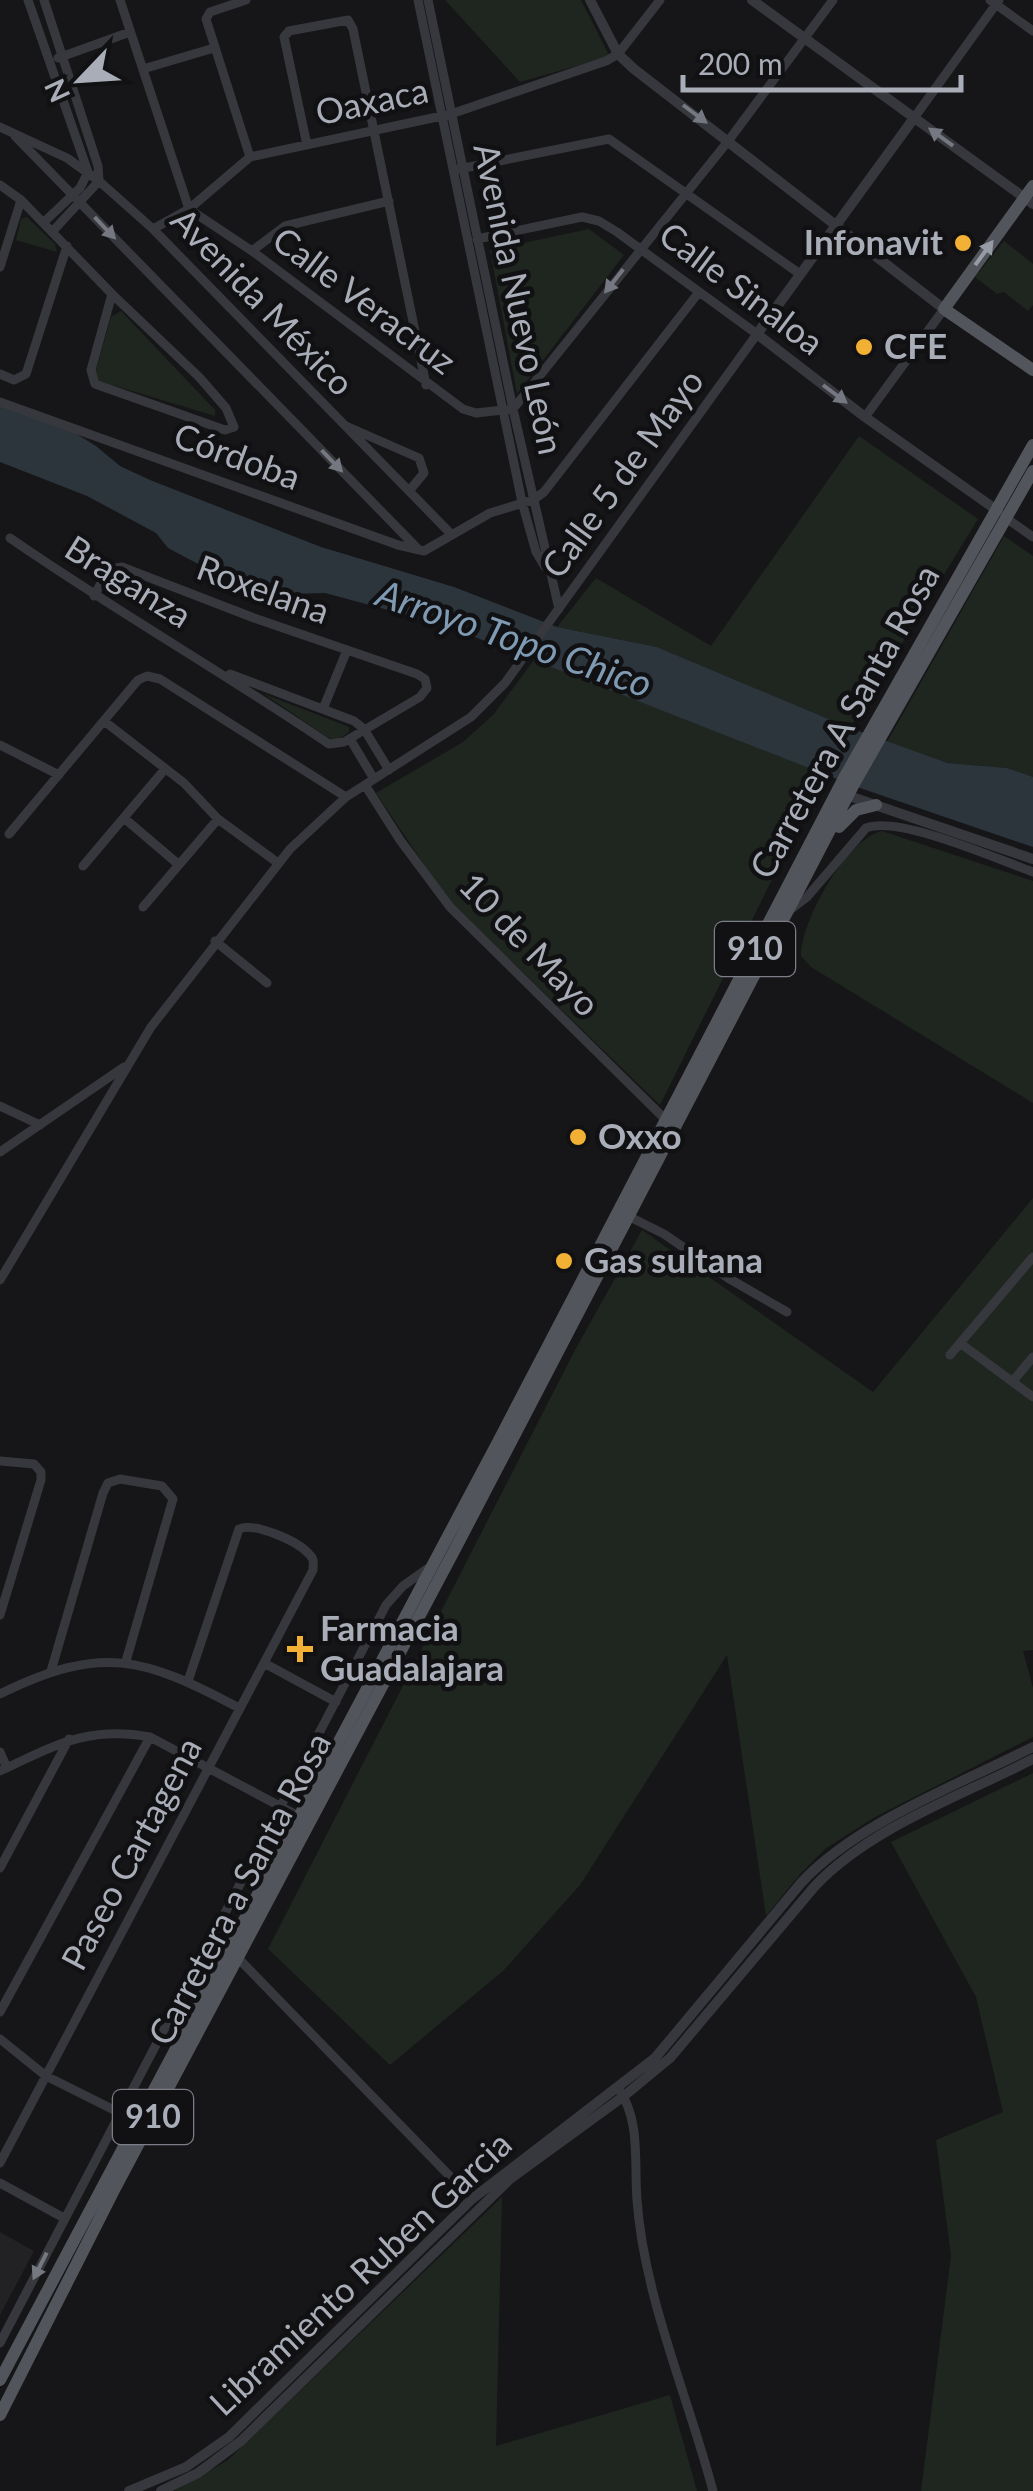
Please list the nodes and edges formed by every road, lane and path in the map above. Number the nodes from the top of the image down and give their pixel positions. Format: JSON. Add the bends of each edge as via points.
{"nodes":[{"id":1,"x":28,"y":0,"type":"edge"},
{"id":2,"x":44,"y":0,"type":"edge"},
{"id":3,"x":120,"y":0,"type":"edge"},
{"id":4,"x":246,"y":0,"type":"edge"},
{"id":5,"x":418,"y":0,"type":"edge"},
{"id":6,"x":428,"y":0,"type":"edge"},
{"id":7,"x":590,"y":0,"type":"edge"},
{"id":8,"x":660,"y":0,"type":"edge"},
{"id":9,"x":752,"y":0,"type":"edge"},
{"id":10,"x":832,"y":0,"type":"edge"},
{"id":11,"x":995,"y":1,"type":"edge"},
{"id":12,"x":428,"y":22,"type":"junction"},
{"id":13,"x":130,"y":32,"type":"junction"},
{"id":14,"x":1033,"y":32,"type":"edge"},
{"id":15,"x":804,"y":40,"type":"junction"},
{"id":16,"x":214,"y":48,"type":"junction"},
{"id":17,"x":618,"y":54,"type":"junction"},
{"id":18,"x":62,"y":56,"type":"junction"},
{"id":19,"x":50,"y":62,"type":"junction"},
{"id":20,"x":143,"y":69,"type":"junction"},
{"id":21,"x":447,"y":114,"type":"junction"},
{"id":22,"x":914,"y":118,"type":"junction"},
{"id":23,"x":0,"y":127,"type":"edge"},
{"id":24,"x":375,"y":131,"type":"junction"},
{"id":25,"x":13,"y":134,"type":"junction"},
{"id":26,"x":728,"y":140,"type":"junction"},
{"id":27,"x":306,"y":145,"type":"junction"},
{"id":28,"x":250,"y":157,"type":"junction"},
{"id":29,"x":458,"y":169,"type":"junction"},
{"id":30,"x":88,"y":172,"type":"junction"},
{"id":31,"x":99,"y":181,"type":"junction"},
{"id":32,"x":0,"y":185,"type":"edge"},
{"id":33,"x":686,"y":193,"type":"junction"},
{"id":34,"x":1030,"y":196,"type":"edge"},
{"id":35,"x":76,"y":199,"type":"junction"},
{"id":36,"x":21,"y":200,"type":"junction"},
{"id":37,"x":389,"y":201,"type":"junction"},
{"id":38,"x":190,"y":209,"type":"junction"},
{"id":39,"x":43,"y":222,"type":"junction"},
{"id":40,"x":837,"y":226,"type":"junction"},
{"id":41,"x":152,"y":229,"type":"junction"},
{"id":42,"x":52,"y":232,"type":"junction"},
{"id":43,"x":474,"y":241,"type":"junction"},
{"id":44,"x":67,"y":246,"type":"junction"},
{"id":45,"x":640,"y":249,"type":"junction"},
{"id":46,"x":252,"y":251,"type":"junction"},
{"id":47,"x":0,"y":267,"type":"edge"},
{"id":48,"x":800,"y":274,"type":"junction"},
{"id":49,"x":699,"y":292,"type":"junction"},
{"id":50,"x":112,"y":294,"type":"junction"},
{"id":51,"x":944,"y":309,"type":"junction"},
{"id":52,"x":766,"y":322,"type":"junction"},
{"id":53,"x":758,"y":334,"type":"junction"},
{"id":54,"x":772,"y":346,"type":"junction"},
{"id":55,"x":1033,"y":370,"type":"edge"},
{"id":56,"x":0,"y":374,"type":"edge"},
{"id":57,"x":426,"y":385,"type":"junction"},
{"id":58,"x":0,"y":402,"type":"edge"},
{"id":59,"x":509,"y":410,"type":"junction"},
{"id":60,"x":865,"y":417,"type":"junction"},
{"id":61,"x":343,"y":425,"type":"junction"},
{"id":62,"x":1033,"y":445,"type":"edge"},
{"id":63,"x":1030,"y":465,"type":"edge"},
{"id":64,"x":408,"y":491,"type":"junction"},
{"id":65,"x":528,"y":501,"type":"junction"},
{"id":66,"x":1002,"y":515,"type":"junction"},
{"id":67,"x":452,"y":535,"type":"junction"},
{"id":68,"x":1033,"y":537,"type":"edge"},
{"id":69,"x":10,"y":538,"type":"dead end"},
{"id":70,"x":420,"y":551,"type":"junction"},
{"id":71,"x":94,"y":596,"type":"junction"},
{"id":72,"x":560,"y":609,"type":"junction"},
{"id":73,"x":347,"y":650,"type":"junction"},
{"id":74,"x":218,"y":670,"type":"junction"},
{"id":75,"x":323,"y":709,"type":"junction"},
{"id":76,"x":104,"y":721,"type":"junction"},
{"id":77,"x":364,"y":730,"type":"junction"},
{"id":78,"x":350,"y":738,"type":"junction"},
{"id":79,"x":332,"y":744,"type":"joint"},
{"id":80,"x":0,"y":745,"type":"edge"},
{"id":81,"x":166,"y":769,"type":"junction"},
{"id":82,"x":389,"y":770,"type":"junction"},
{"id":83,"x":59,"y":774,"type":"junction"},
{"id":84,"x":370,"y":782,"type":"junction"},
{"id":85,"x":849,"y":785,"type":"junction"},
{"id":86,"x":346,"y":798,"type":"junction"},
{"id":87,"x":876,"y":805,"type":"junction"},
{"id":88,"x":124,"y":818,"type":"junction"},
{"id":89,"x":218,"y":819,"type":"junction"},
{"id":90,"x":9,"y":834,"type":"dead end"},
{"id":91,"x":1033,"y":858,"type":"edge"},
{"id":92,"x":814,"y":861,"type":"junction"},
{"id":93,"x":278,"y":863,"type":"junction"},
{"id":94,"x":178,"y":864,"type":"junction"},
{"id":95,"x":83,"y":866,"type":"dead end"},
{"id":96,"x":1033,"y":872,"type":"edge"},
{"id":97,"x":143,"y":907,"type":"dead end"},
{"id":98,"x":787,"y":912,"type":"junction"},
{"id":99,"x":215,"y":941,"type":"junction"},
{"id":100,"x":267,"y":984,"type":"dead end"},
{"id":101,"x":126,"y":1066,"type":"junction"},
{"id":102,"x":0,"y":1106,"type":"edge"},
{"id":103,"x":670,"y":1123,"type":"junction"},
{"id":104,"x":40,"y":1125,"type":"junction"},
{"id":105,"x":0,"y":1152,"type":"edge"},
{"id":106,"x":628,"y":1216,"type":"junction"},
{"id":107,"x":1033,"y":1257,"type":"edge"},
{"id":108,"x":0,"y":1280,"type":"edge"},
{"id":109,"x":786,"y":1312,"type":"dead end"},
{"id":110,"x":960,"y":1343,"type":"junction"},
{"id":111,"x":950,"y":1355,"type":"dead end"},
{"id":112,"x":1033,"y":1357,"type":"edge"},
{"id":113,"x":1013,"y":1380,"type":"junction"},
{"id":114,"x":1033,"y":1398,"type":"edge"},
{"id":115,"x":502,"y":1444,"type":"junction"},
{"id":116,"x":0,"y":1462,"type":"edge"},
{"id":117,"x":433,"y":1565,"type":"junction"},
{"id":118,"x":0,"y":1615,"type":"edge"},
{"id":119,"x":126,"y":1661,"type":"junction"},
{"id":120,"x":264,"y":1663,"type":"junction"},
{"id":121,"x":51,"y":1671,"type":"junction"},
{"id":122,"x":188,"y":1681,"type":"junction"},
{"id":123,"x":0,"y":1694,"type":"edge"},
{"id":124,"x":336,"y":1702,"type":"junction"},
{"id":125,"x":240,"y":1708,"type":"junction"},
{"id":126,"x":150,"y":1737,"type":"junction"},
{"id":127,"x":69,"y":1739,"type":"junction"},
{"id":128,"x":1033,"y":1746,"type":"edge"},
{"id":129,"x":0,"y":1752,"type":"edge"},
{"id":130,"x":1033,"y":1759,"type":"edge"},
{"id":131,"x":209,"y":1768,"type":"junction"},
{"id":132,"x":4,"y":1770,"type":"edge"},
{"id":133,"x":281,"y":1808,"type":"junction"},
{"id":134,"x":305,"y":1820,"type":"junction"},
{"id":135,"x":0,"y":1868,"type":"edge"},
{"id":136,"x":228,"y":1907,"type":"junction"},
{"id":137,"x":247,"y":1916,"type":"junction"},
{"id":138,"x":237,"y":1957,"type":"junction"},
{"id":139,"x":177,"y":2007,"type":"junction"},
{"id":140,"x":0,"y":2012,"type":"edge"},
{"id":141,"x":194,"y":2016,"type":"junction"},
{"id":142,"x":0,"y":2039,"type":"edge"},
{"id":143,"x":46,"y":2076,"type":"junction"},
{"id":144,"x":621,"y":2092,"type":"junction"},
{"id":145,"x":121,"y":2113,"type":"junction"},
{"id":146,"x":143,"y":2124,"type":"junction"},
{"id":147,"x":4,"y":2145,"type":"edge"},
{"id":148,"x":0,"y":2163,"type":"edge"},
{"id":149,"x":87,"y":2177,"type":"junction"},
{"id":150,"x":0,"y":2184,"type":"edge"},
{"id":151,"x":109,"y":2188,"type":"junction"},
{"id":152,"x":472,"y":2199,"type":"junction"},
{"id":153,"x":64,"y":2218,"type":"junction"},
{"id":154,"x":24,"y":2299,"type":"junction"},
{"id":155,"x":46,"y":2310,"type":"junction"},
{"id":156,"x":0,"y":2343,"type":"edge"},
{"id":157,"x":0,"y":2380,"type":"edge"},
{"id":158,"x":0,"y":2415,"type":"edge"},
{"id":159,"x":130,"y":2491,"type":"edge"},
{"id":160,"x":161,"y":2491,"type":"edge"},
{"id":161,"x":712,"y":2491,"type":"edge"}],
"edges":[{"from":1,"to":19,"type":"street"},
{"from":2,"to":18,"type":"street"},
{"from":3,"to":13,"type":"street"},
{"from":4,"to":16,"type":"street","via":[[208,13]]},
{"from":5,"to":12,"type":"street"},
{"from":6,"to":12,"type":"street","name":"Avenida Nuevo León"},
{"from":7,"to":17,"type":"street"},
{"from":8,"to":17,"type":"street"},
{"from":9,"to":15,"type":"street"},
{"from":10,"to":15,"type":"street"},
{"from":11,"to":14,"type":"street"},
{"from":11,"to":22,"type":"street","name":"Calle 5 de Mayo"},
{"from":12,"to":21,"type":"street","name":"Avenida Nuevo León"},
{"from":13,"to":18,"type":"street"},
{"from":13,"to":20,"type":"street"},
{"from":15,"to":22,"type":"street"},
{"from":15,"to":26,"type":"street"},
{"from":16,"to":20,"type":"street"},
{"from":16,"to":28,"type":"street"},
{"from":17,"to":21,"type":"street","name":"Oaxaca"},
{"from":17,"to":26,"type":"street","one_way":true},
{"from":18,"to":19,"type":"street"},
{"from":18,"to":31,"type":"street"},
{"from":19,"to":30,"type":"street"},
{"from":20,"to":38,"type":"street"},
{"from":21,"to":24,"type":"street","name":"Oaxaca"},
{"from":21,"to":29,"type":"street","name":"Avenida Nuevo León"},
{"from":34,"to":22,"type":"street","one_way":true},
{"from":22,"to":40,"type":"street","name":"Calle 5 de Mayo"},
{"from":23,"to":25,"type":"street","name":"Avenida México"},
{"from":24,"to":27,"type":"street","name":"Oaxaca"},
{"from":24,"to":27,"type":"street","via":[[354,29],[340,20],[289,31],[284,44]]},
{"from":24,"to":37,"type":"street"},
{"from":25,"to":30,"type":"street","name":"Avenida México"},
{"from":25,"to":35,"type":"street","name":"Avenida México"},
{"from":26,"to":33,"type":"street"},
{"from":26,"to":40,"type":"street"},
{"from":27,"to":28,"type":"street","name":"Oaxaca"},
{"from":28,"to":38,"type":"street","name":"Oaxaca"},
{"from":29,"to":33,"type":"street","via":[[609,139]]},
{"from":29,"to":43,"type":"street","name":"Avenida Nuevo León"},
{"from":30,"to":31,"type":"street","name":"Avenida México"},
{"from":30,"to":35,"type":"street"},
{"from":31,"to":35,"type":"street"},
{"from":31,"to":41,"type":"street","name":"Avenida México"},
{"from":32,"to":36,"type":"street"},
{"from":33,"to":45,"type":"street"},
{"from":33,"to":48,"type":"street"},
{"from":51,"to":34,"type":"main road","one_way":true},
{"from":35,"to":39,"type":"street"},
{"from":35,"to":42,"type":"street"},
{"from":35,"to":70,"type":"street","name":"Avenida México","one_way":true},
{"from":36,"to":39,"type":"street"},
{"from":36,"to":47,"type":"street"},
{"from":37,"to":46,"type":"street","via":[[285,226]]},
{"from":37,"to":57,"type":"street"},
{"from":38,"to":41,"type":"street","name":"Oaxaca"},
{"from":38,"to":46,"type":"street","name":"Calle Veracruz"},
{"from":39,"to":42,"type":"street"},
{"from":40,"to":48,"type":"street","name":"Calle 5 de Mayo"},
{"from":40,"to":51,"type":"street"},
{"from":41,"to":61,"type":"street","name":"Avenida México"},
{"from":42,"to":44,"type":"street"},
{"from":43,"to":45,"type":"street","name":"Calle Sinaloa","via":[[586,217]]},
{"from":43,"to":59,"type":"street","name":"Avenida Nuevo León"},
{"from":44,"to":50,"type":"street"},
{"from":44,"to":56,"type":"street","via":[[26,374],[14,380]]},
{"from":45,"to":49,"type":"street","name":"Calle Sinaloa"},
{"from":45,"to":59,"type":"street","one_way":true},
{"from":46,"to":57,"type":"street","name":"Calle Veracruz"},
{"from":48,"to":52,"type":"street","name":"Calle 5 de Mayo"},
{"from":49,"to":53,"type":"street","name":"Calle Sinaloa"},
{"from":49,"to":65,"type":"street","via":[[552,483]]},
{"from":50,"to":50,"type":"street","via":[[91,370],[96,384],[225,430],[234,427],[200,378]]},
{"from":51,"to":55,"type":"main road"},
{"from":51,"to":60,"type":"street"},
{"from":52,"to":53,"type":"street","name":"Calle 5 de Mayo"},
{"from":52,"to":54,"type":"street"},
{"from":53,"to":54,"type":"street","name":"Calle Sinaloa"},
{"from":53,"to":72,"type":"street","name":"Calle 5 de Mayo"},
{"from":54,"to":60,"type":"street","name":"Calle Sinaloa","one_way":true},
{"from":57,"to":59,"type":"street","name":"Calle Veracruz","via":[[463,409]]},
{"from":58,"to":70,"type":"street","name":"Córdoba"},
{"from":59,"to":65,"type":"street","name":"Avenida Nuevo León"},
{"from":60,"to":66,"type":"street","name":"Calle Sinaloa"},
{"from":61,"to":64,"type":"street","name":"Avenida México"},
{"from":61,"to":64,"type":"street","via":[[416,454],[424,473]]},
{"from":62,"to":63,"type":"main road","number":"910"},
{"from":63,"to":66,"type":"main road","number":"910"},
{"from":64,"to":67,"type":"street","name":"Avenida México"},
{"from":65,"to":67,"type":"street","via":[[490,512]]},
{"from":65,"to":72,"type":"street","name":"Avenida Nuevo León"},
{"from":66,"to":68,"type":"street"},
{"from":66,"to":85,"type":"main road","name":"Carretera A Santa Rosa","number":"910"},
{"from":67,"to":70,"type":"street"},
{"from":69,"to":71,"type":"street","name":"Braganza"},
{"from":71,"to":73,"type":"street","name":"Roxelana","via":[[108,569],[122,567]]},
{"from":71,"to":74,"type":"street","name":"Braganza"},
{"from":72,"to":82,"type":"street","name":"Calle 5 de Mayo","via":[[506,683],[471,717]]},
{"from":73,"to":75,"type":"street"},
{"from":73,"to":77,"type":"street","name":"Roxelana","via":[[417,674],[427,684],[420,697]]},
{"from":74,"to":75,"type":"street","name":"Braganza"},
{"from":74,"to":79,"type":"street","name":"Braganza"},
{"from":75,"to":77,"type":"street","name":"Braganza"},
{"from":76,"to":81,"type":"street"},
{"from":76,"to":83,"type":"street"},
{"from":76,"to":86,"type":"street","via":[[138,680],[160,679]]},
{"from":77,"to":78,"type":"street","name":"Roxelana"},
{"from":77,"to":82,"type":"street"},
{"from":78,"to":79,"type":"street","name":"Roxelana"},
{"from":78,"to":84,"type":"street","name":"10 de Mayo"},
{"from":80,"to":83,"type":"street"},
{"from":81,"to":88,"type":"street"},
{"from":81,"to":89,"type":"street"},
{"from":82,"to":84,"type":"street","name":"Calle 5 de Mayo"},
{"from":83,"to":90,"type":"street"},
{"from":84,"to":86,"type":"street","name":"Calle 5 de Mayo"},
{"from":84,"to":103,"type":"street","name":"10 de Mayo","via":[[400,840],[450,907]]},
{"from":85,"to":87,"type":"street"},
{"from":85,"to":92,"type":"main road","name":"Carretera A Santa Rosa","number":"910"},
{"from":85,"to":103,"type":"main road","name":"Carretera A Santa Rosa","number":"910"},
{"from":86,"to":93,"type":"street","name":"Calle 5 de Mayo"},
{"from":87,"to":91,"type":"street"},
{"from":87,"to":92,"type":"main road","via":[[848,815]]},
{"from":88,"to":94,"type":"street"},
{"from":88,"to":95,"type":"street"},
{"from":89,"to":93,"type":"street"},
{"from":89,"to":94,"type":"street"},
{"from":92,"to":98,"type":"main road","name":"Carretera A Santa Rosa","number":"910"},
{"from":93,"to":99,"type":"street","name":"Calle 5 de Mayo"},
{"from":94,"to":97,"type":"street"},
{"from":96,"to":98,"type":"street","via":[[913,830],[873,825]]},
{"from":98,"to":103,"type":"main road","name":"Carretera A Santa Rosa","number":"910"},
{"from":99,"to":100,"type":"street"},
{"from":99,"to":101,"type":"street","name":"Calle 5 de Mayo"},
{"from":101,"to":104,"type":"street"},
{"from":101,"to":108,"type":"street","name":"Calle 5 de Mayo"},
{"from":102,"to":104,"type":"street"},
{"from":103,"to":106,"type":"main road","name":"Carretera A Santa Rosa","number":"910"},
{"from":103,"to":115,"type":"main road","name":"Carretera A Santa Rosa","number":"910"},
{"from":104,"to":105,"type":"street"},
{"from":106,"to":109,"type":"street"},
{"from":106,"to":115,"type":"main road","name":"Carretera A Santa Rosa","number":"910"},
{"from":107,"to":110,"type":"street"},
{"from":110,"to":111,"type":"street"},
{"from":110,"to":113,"type":"street"},
{"from":112,"to":113,"type":"street"},
{"from":113,"to":114,"type":"street"},
{"from":115,"to":117,"type":"main road","name":"Carretera a Santa Rosa","number":"910"},
{"from":115,"to":134,"type":"main road","name":"Carretera a Santa Rosa","number":"910"},
{"from":116,"to":118,"type":"street","via":[[34,1464],[40,1472]]},
{"from":117,"to":124,"type":"street","via":[[386,1605]]},
{"from":117,"to":134,"type":"main road","name":"Carretera a Santa Rosa","number":"910"},
{"from":119,"to":121,"type":"street"},
{"from":119,"to":121,"type":"street","via":[[172,1494],[120,1479],[103,1493]]},
{"from":119,"to":122,"type":"street"},
{"from":120,"to":122,"type":"street","name":"Paseo Cartagena","via":[[314,1560],[254,1525],[239,1528]]},
{"from":120,"to":124,"type":"street"},
{"from":120,"to":125,"type":"street","name":"Paseo Cartagena"},
{"from":121,"to":123,"type":"street"},
{"from":122,"to":125,"type":"street"},
{"from":124,"to":133,"type":"street"},
{"from":125,"to":131,"type":"street","name":"Paseo Cartagena"},
{"from":126,"to":127,"type":"street","via":[[109,1732]]},
{"from":126,"to":131,"type":"street"},
{"from":126,"to":140,"type":"street"},
{"from":127,"to":132,"type":"street"},
{"from":127,"to":135,"type":"street"},
{"from":128,"to":144,"type":"street","name":"Libramiento Ruben Garcia","via":[[827,1856]]},
{"from":129,"to":132,"type":"street"},
{"from":130,"to":144,"type":"street","name":"Libramiento Ruben Garcia","via":[[842,1859],[670,2058]]},
{"from":131,"to":133,"type":"street"},
{"from":131,"to":143,"type":"street","name":"Paseo Cartagena"},
{"from":133,"to":134,"type":"street"},
{"from":133,"to":136,"type":"street"},
{"from":134,"to":137,"type":"main road","name":"Carretera a Santa Rosa","number":"910"},
{"from":134,"to":138,"type":"main road","name":"Carretera a Santa Rosa","number":"910"},
{"from":136,"to":137,"type":"street"},
{"from":136,"to":139,"type":"street"},
{"from":137,"to":141,"type":"main road","name":"Carretera a Santa Rosa","number":"910"},
{"from":138,"to":146,"type":"main road","name":"Carretera a Santa Rosa","number":"910"},
{"from":138,"to":152,"type":"street"},
{"from":139,"to":141,"type":"street"},
{"from":139,"to":145,"type":"street"},
{"from":141,"to":146,"type":"main road","name":"Carretera a Santa Rosa","number":"910"},
{"from":142,"to":143,"type":"street"},
{"from":143,"to":145,"type":"street"},
{"from":143,"to":147,"type":"street","name":"Paseo Cartagena"},
{"from":144,"to":152,"type":"street","name":"Libramiento Ruben Garcia"},
{"from":144,"to":160,"type":"street","name":"Libramiento Ruben Garcia","via":[[499,2189],[241,2441]]},
{"from":144,"to":161,"type":"street","via":[[634,2128],[642,2246]]},
{"from":145,"to":146,"type":"street"},
{"from":145,"to":149,"type":"street"},
{"from":146,"to":151,"type":"main road","name":"Carretera a Santa Rosa","number":"910"},
{"from":147,"to":148,"type":"street","name":"Paseo Cartagena"},
{"from":149,"to":151,"type":"street"},
{"from":149,"to":153,"type":"street"},
{"from":150,"to":153,"type":"street"},
{"from":151,"to":155,"type":"main road","name":"Carretera a Santa Rosa","number":"910"},
{"from":152,"to":159,"type":"street","name":"Libramiento Ruben Garcia","via":[[229,2437],[186,2467]]},
{"from":153,"to":154,"type":"street","one_way":true},
{"from":154,"to":155,"type":"street"},
{"from":154,"to":156,"type":"street"},
{"from":155,"to":157,"type":"main road","name":"Carretera a Santa Rosa","number":"910"},
{"from":155,"to":158,"type":"main road","name":"Carretera a Santa Rosa","number":"910"}]}
